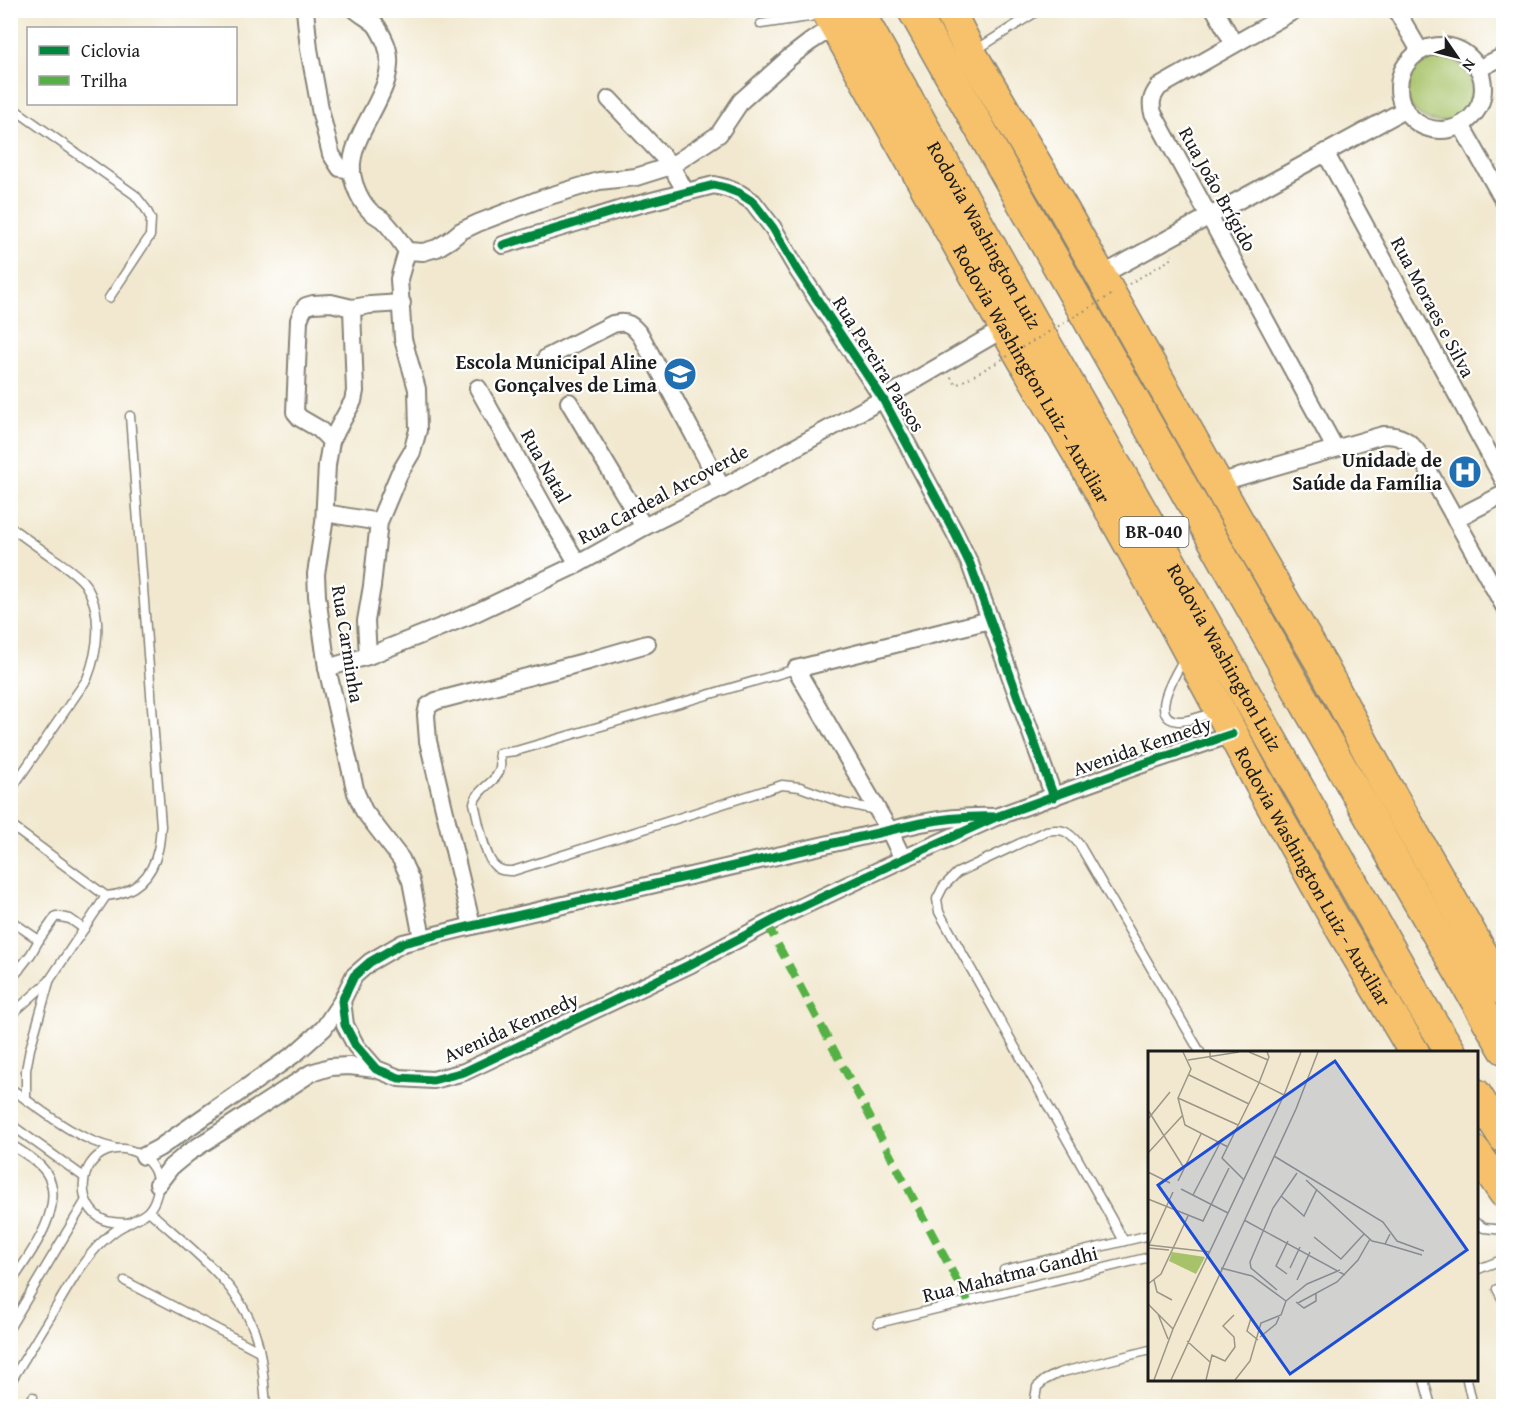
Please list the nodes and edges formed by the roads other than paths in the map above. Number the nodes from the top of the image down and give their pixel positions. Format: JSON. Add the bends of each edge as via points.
{"nodes":[{"id":1,"x":305,"y":10,"type":"edge"},
{"id":2,"x":356,"y":10,"type":"edge"},
{"id":3,"x":913,"y":10,"type":"edge"},
{"id":4,"x":1039,"y":10,"type":"edge"},
{"id":5,"x":1215,"y":10,"type":"edge"},
{"id":6,"x":1295,"y":10,"type":"edge"},
{"id":7,"x":1396,"y":10,"type":"edge"},
{"id":8,"x":837,"y":15,"type":"edge"},
{"id":9,"x":959,"y":16,"type":"edge"},
{"id":10,"x":761,"y":24,"type":"dead end"},
{"id":11,"x":1234,"y":44,"type":"junction"},
{"id":12,"x":1420,"y":51,"type":"junction"},
{"id":13,"x":972,"y":53,"type":"junction"},
{"id":14,"x":1503,"y":56,"type":"edge"},
{"id":15,"x":1479,"y":69,"type":"junction"},
{"id":16,"x":609,"y":99,"type":"dead end"},
{"id":17,"x":10,"y":106,"type":"edge"},
{"id":18,"x":1404,"y":110,"type":"junction"},
{"id":19,"x":1461,"y":125,"type":"junction"},
{"id":20,"x":1325,"y":152,"type":"junction"},
{"id":21,"x":671,"y":165,"type":"junction"},
{"id":22,"x":352,"y":170,"type":"junction"},
{"id":23,"x":686,"y":192,"type":"junction"},
{"id":24,"x":1503,"y":201,"type":"edge"},
{"id":25,"x":1209,"y":215,"type":"junction"},
{"id":26,"x":503,"y":245,"type":"dead end"},
{"id":27,"x":406,"y":251,"type":"junction"},
{"id":28,"x":1105,"y":285,"type":"junction"},
{"id":29,"x":109,"y":298,"type":"dead end"},
{"id":30,"x":402,"y":303,"type":"junction"},
{"id":31,"x":352,"y":308,"type":"junction"},
{"id":32,"x":1005,"y":328,"type":"junction"},
{"id":33,"x":1038,"y":330,"type":"junction"},
{"id":34,"x":546,"y":358,"type":"dead end"},
{"id":35,"x":478,"y":388,"type":"dead end"},
{"id":36,"x":883,"y":399,"type":"junction"},
{"id":37,"x":569,"y":402,"type":"dead end"},
{"id":38,"x":130,"y":416,"type":"dead end"},
{"id":39,"x":332,"y":441,"type":"junction"},
{"id":40,"x":1335,"y":448,"type":"junction"},
{"id":41,"x":1503,"y":482,"type":"edge"},
{"id":42,"x":1218,"y":483,"type":"junction"},
{"id":43,"x":1096,"y":484,"type":"junction"},
{"id":44,"x":722,"y":488,"type":"junction"},
{"id":45,"x":1503,"y":494,"type":"edge"},
{"id":46,"x":325,"y":513,"type":"junction"},
{"id":47,"x":1455,"y":519,"type":"junction"},
{"id":48,"x":379,"y":522,"type":"junction"},
{"id":49,"x":10,"y":527,"type":"edge"},
{"id":50,"x":644,"y":527,"type":"junction"},
{"id":51,"x":578,"y":564,"type":"junction"},
{"id":52,"x":1503,"y":606,"type":"edge"},
{"id":53,"x":990,"y":621,"type":"junction"},
{"id":54,"x":647,"y":644,"type":"dead end"},
{"id":55,"x":1188,"y":651,"type":"junction"},
{"id":56,"x":368,"y":656,"type":"junction"},
{"id":57,"x":327,"y":668,"type":"junction"},
{"id":58,"x":796,"y":669,"type":"junction"},
{"id":59,"x":1226,"y":722,"type":"junction"},
{"id":60,"x":10,"y":791,"type":"edge"},
{"id":61,"x":1054,"y":797,"type":"junction"},
{"id":62,"x":878,"y":811,"type":"junction"},
{"id":63,"x":996,"y":817,"type":"junction"},
{"id":64,"x":10,"y":825,"type":"edge"},
{"id":65,"x":889,"y":830,"type":"junction"},
{"id":66,"x":903,"y":859,"type":"junction"},
{"id":67,"x":106,"y":896,"type":"junction"},
{"id":68,"x":10,"y":920,"type":"edge"},
{"id":69,"x":472,"y":926,"type":"junction"},
{"id":70,"x":84,"y":929,"type":"junction"},
{"id":71,"x":422,"y":938,"type":"junction"},
{"id":72,"x":39,"y":940,"type":"junction"},
{"id":73,"x":10,"y":964,"type":"edge"},
{"id":74,"x":19,"y":970,"type":"junction"},
{"id":75,"x":10,"y":981,"type":"edge"},
{"id":76,"x":49,"y":981,"type":"junction"},
{"id":77,"x":1503,"y":991,"type":"edge"},
{"id":78,"x":342,"y":1001,"type":"junction"},
{"id":79,"x":10,"y":1016,"type":"edge"},
{"id":80,"x":1503,"y":1050,"type":"edge"},
{"id":81,"x":1199,"y":1051,"type":"edge"},
{"id":82,"x":1413,"y":1051,"type":"edge"},
{"id":83,"x":1450,"y":1051,"type":"edge"},
{"id":84,"x":376,"y":1069,"type":"junction"},
{"id":85,"x":10,"y":1088,"type":"edge"},
{"id":86,"x":1478,"y":1098,"type":"edge"},
{"id":87,"x":26,"y":1099,"type":"junction"},
{"id":88,"x":10,"y":1124,"type":"edge"},
{"id":89,"x":1503,"y":1138,"type":"edge"},
{"id":90,"x":10,"y":1144,"type":"edge"},
{"id":91,"x":117,"y":1148,"type":"junction"},
{"id":92,"x":144,"y":1156,"type":"junction"},
{"id":93,"x":84,"y":1177,"type":"junction"},
{"id":94,"x":158,"y":1184,"type":"junction"},
{"id":95,"x":86,"y":1200,"type":"junction"},
{"id":96,"x":149,"y":1211,"type":"junction"},
{"id":97,"x":126,"y":1223,"type":"junction"},
{"id":98,"x":1478,"y":1224,"type":"edge"},
{"id":99,"x":1503,"y":1230,"type":"edge"},
{"id":100,"x":1148,"y":1235,"type":"edge"},
{"id":101,"x":1124,"y":1241,"type":"junction"},
{"id":102,"x":1148,"y":1257,"type":"edge"},
{"id":103,"x":1503,"y":1259,"type":"edge"},
{"id":104,"x":1478,"y":1269,"type":"edge"},
{"id":105,"x":1004,"y":1270,"type":"dead end"},
{"id":106,"x":125,"y":1281,"type":"dead end"},
{"id":107,"x":10,"y":1284,"type":"edge"},
{"id":108,"x":1497,"y":1289,"type":"dead end"},
{"id":109,"x":1503,"y":1302,"type":"edge"},
{"id":110,"x":878,"y":1323,"type":"dead end"},
{"id":111,"x":10,"y":1328,"type":"edge"},
{"id":112,"x":1148,"y":1350,"type":"edge"},
{"id":113,"x":259,"y":1351,"type":"junction"},
{"id":114,"x":1424,"y":1381,"type":"edge"},
{"id":115,"x":1467,"y":1381,"type":"edge"},
{"id":116,"x":10,"y":1383,"type":"edge"},
{"id":117,"x":33,"y":1397,"type":"dead end"},
{"id":118,"x":28,"y":1407,"type":"edge"},
{"id":119,"x":266,"y":1407,"type":"edge"},
{"id":120,"x":1037,"y":1407,"type":"edge"},
{"id":121,"x":1431,"y":1407,"type":"edge"},
{"id":122,"x":1473,"y":1407,"type":"edge"}],
"edges":[{"from":1,"to":22,"type":"street","via":[[331,154],[340,168]]},
{"from":2,"to":22,"type":"street","via":[[381,33],[388,68],[379,98],[358,141]]},
{"from":3,"to":80,"type":"highway","number":"BR-040"},
{"from":4,"to":13,"type":"lane"},
{"from":5,"to":11,"type":"street"},
{"from":6,"to":11,"type":"street","name":"Rua João Brígido"},
{"from":7,"to":12,"type":"street"},
{"from":8,"to":10,"type":"lane"},
{"from":8,"to":21,"type":"street","via":[[741,101],[719,134]]},
{"from":8,"to":32,"type":"highway","name":"Rodovia Washington Luiz - Auxiliar","via":[[913,166]]},
{"from":8,"to":33,"type":"highway","name":"Rodovia Washington Luiz","number":"BR-040"},
{"from":9,"to":13,"type":"highway"},
{"from":11,"to":25,"type":"street","name":"Rua João Brígido","via":[[1159,87],[1150,104]]},
{"from":12,"to":15,"type":"street","via":[[1447,46],[1471,58]]},
{"from":12,"to":18,"type":"street","via":[[1402,71],[1399,98]]},
{"from":13,"to":28,"type":"highway"},
{"from":14,"to":15,"type":"street"},
{"from":15,"to":19,"type":"street","via":[[1483,94],[1479,107]]},
{"from":16,"to":21,"type":"street"},
{"from":17,"to":29,"type":"lane","via":[[135,195],[146,209],[151,219],[150,236]]},
{"from":18,"to":19,"type":"street","via":[[1413,120],[1436,131]]},
{"from":18,"to":20,"type":"street"},
{"from":19,"to":24,"type":"street"},
{"from":20,"to":25,"type":"street"},
{"from":20,"to":41,"type":"street","name":"Rua Moraes e Silva"},
{"from":21,"to":23,"type":"street"},
{"from":21,"to":27,"type":"street","via":[[543,198],[461,231],[437,248]]},
{"from":22,"to":27,"type":"street","via":[[359,195]]},
{"from":23,"to":26,"type":"street","name":"Rua Pereira Passos"},
{"from":23,"to":36,"type":"street","name":"Rua Pereira Passos","via":[[714,185],[753,202]]},
{"from":25,"to":28,"type":"street"},
{"from":25,"to":40,"type":"street","name":"Rua João Brígido"},
{"from":27,"to":30,"type":"street","via":[[399,279]]},
{"from":28,"to":42,"type":"highway"},
{"from":30,"to":31,"type":"street"},
{"from":30,"to":48,"type":"street","via":[[403,339],[417,388],[418,430],[412,452]]},
{"from":31,"to":39,"type":"street","name":"Rua Carminha","via":[[355,391]]},
{"from":31,"to":39,"type":"street","via":[[313,304],[306,306],[299,320],[295,412]]},
{"from":32,"to":36,"type":"street","name":"Rua Cardeal Arcoverde"},
{"from":32,"to":43,"type":"highway","name":"Rodovia Washington Luiz - Auxiliar"},
{"from":33,"to":43,"type":"highway"},
{"from":33,"to":83,"type":"highway","name":"Rodovia Washington Luiz","number":"BR-040"},
{"from":34,"to":44,"type":"street","via":[[613,324],[621,322],[634,327]]},
{"from":35,"to":51,"type":"street","name":"Rua Natal"},
{"from":36,"to":44,"type":"street","name":"Rua Cardeal Arcoverde"},
{"from":36,"to":53,"type":"street","name":"Rua Pereira Passos","via":[[956,533]]},
{"from":37,"to":50,"type":"street"},
{"from":38,"to":67,"type":"lane","via":[[161,826],[158,850],[149,873],[135,889]]},
{"from":39,"to":46,"type":"street","name":"Rua Carminha"},
{"from":40,"to":42,"type":"street"},
{"from":40,"to":47,"type":"street","via":[[1383,435],[1399,436],[1419,454]]},
{"from":42,"to":77,"type":"highway"},
{"from":43,"to":55,"type":"highway","name":"Rodovia Washington Luiz - Auxiliar"},
{"from":44,"to":50,"type":"street","name":"Rua Cardeal Arcoverde"},
{"from":45,"to":47,"type":"street"},
{"from":46,"to":48,"type":"street"},
{"from":46,"to":57,"type":"street","name":"Rua Carminha","via":[[316,574]]},
{"from":47,"to":52,"type":"street"},
{"from":48,"to":56,"type":"street","via":[[366,621]]},
{"from":49,"to":60,"type":"lane","via":[[84,583],[97,616],[93,663],[87,679]]},
{"from":50,"to":51,"type":"street","name":"Rua Cardeal Arcoverde"},
{"from":51,"to":56,"type":"street","name":"Rua Cardeal Arcoverde","via":[[471,615]]},
{"from":53,"to":58,"type":"street"},
{"from":53,"to":61,"type":"street","name":"Rua Pereira Passos"},
{"from":54,"to":69,"type":"street","via":[[428,706],[428,741]]},
{"from":55,"to":59,"type":"highway","name":"Rodovia Washington Luiz - Auxiliar"},
{"from":55,"to":59,"type":"lane","via":[[1164,702],[1166,714],[1177,721]]},
{"from":56,"to":57,"type":"street","name":"Rua Cardeal Arcoverde"},
{"from":57,"to":71,"type":"street","name":"Rua Carminha","via":[[356,793],[411,881]]},
{"from":58,"to":62,"type":"street"},
{"from":58,"to":62,"type":"lane","via":[[499,753],[500,772],[480,791],[474,803],[489,858],[495,867],[513,872],[782,785]]},
{"from":59,"to":61,"type":"street","name":"Avenida Kennedy","via":[[1137,766]]},
{"from":59,"to":82,"type":"highway","name":"Rodovia Washington Luiz - Auxiliar"},
{"from":61,"to":63,"type":"street","name":"Avenida Kennedy"},
{"from":62,"to":65,"type":"street"},
{"from":63,"to":65,"type":"street","name":"Avenida Kennedy","via":[[958,817]]},
{"from":63,"to":66,"type":"street","name":"Avenida Kennedy"},
{"from":64,"to":67,"type":"lane"},
{"from":65,"to":66,"type":"street"},
{"from":65,"to":69,"type":"street","name":"Avenida Kennedy"},
{"from":66,"to":84,"type":"street","name":"Avenida Kennedy","via":[[464,1072],[433,1080],[399,1078]]},
{"from":67,"to":70,"type":"lane"},
{"from":68,"to":72,"type":"lane"},
{"from":69,"to":71,"type":"street","name":"Avenida Kennedy"},
{"from":70,"to":72,"type":"lane","via":[[70,919],[56,916]]},
{"from":70,"to":76,"type":"lane"},
{"from":71,"to":78,"type":"street","name":"Avenida Kennedy","via":[[403,943],[370,962],[354,976]]},
{"from":72,"to":74,"type":"lane"},
{"from":73,"to":74,"type":"lane"},
{"from":74,"to":75,"type":"lane"},
{"from":76,"to":79,"type":"lane"},
{"from":76,"to":87,"type":"lane","via":[[30,1049]]},
{"from":78,"to":84,"type":"street","via":[[345,1025],[356,1046]]},
{"from":78,"to":92,"type":"street","name":"Avenida Kennedy","via":[[324,1028],[296,1053]]},
{"from":81,"to":101,"type":"lane","via":[[1072,835],[1064,830],[1046,831],[957,873],[943,887],[937,899],[939,912]]},
{"from":84,"to":94,"type":"street","name":"Avenida Kennedy","via":[[330,1067],[311,1073],[188,1153]]},
{"from":85,"to":87,"type":"lane"},
{"from":86,"to":89,"type":"highway"},
{"from":87,"to":91,"type":"lane","via":[[89,1140]]},
{"from":88,"to":93,"type":"lane"},
{"from":90,"to":107,"type":"lane","via":[[47,1174],[53,1192],[46,1225]]},
{"from":91,"to":92,"type":"lane"},
{"from":91,"to":93,"type":"lane","via":[[96,1158]]},
{"from":92,"to":94,"type":"lane"},
{"from":93,"to":95,"type":"lane"},
{"from":94,"to":96,"type":"lane"},
{"from":95,"to":97,"type":"lane","via":[[102,1219]]},
{"from":95,"to":111,"type":"lane"},
{"from":96,"to":97,"type":"lane"},
{"from":96,"to":113,"type":"lane","via":[[223,1278],[241,1301]]},
{"from":97,"to":116,"type":"lane","via":[[99,1245],[77,1272]]},
{"from":98,"to":99,"type":"lane"},
{"from":100,"to":101,"type":"lane"},
{"from":101,"to":105,"type":"lane"},
{"from":102,"to":110,"type":"lane","name":"Rua Mahatma Gandhi"},
{"from":103,"to":104,"type":"lane"},
{"from":106,"to":113,"type":"lane"},
{"from":108,"to":109,"type":"lane"},
{"from":112,"to":120,"type":"lane","via":[[1045,1380],[1037,1387]]},
{"from":113,"to":119,"type":"lane"},
{"from":114,"to":121,"type":"lane"},
{"from":115,"to":122,"type":"lane"},
{"from":117,"to":118,"type":"lane"}]}
